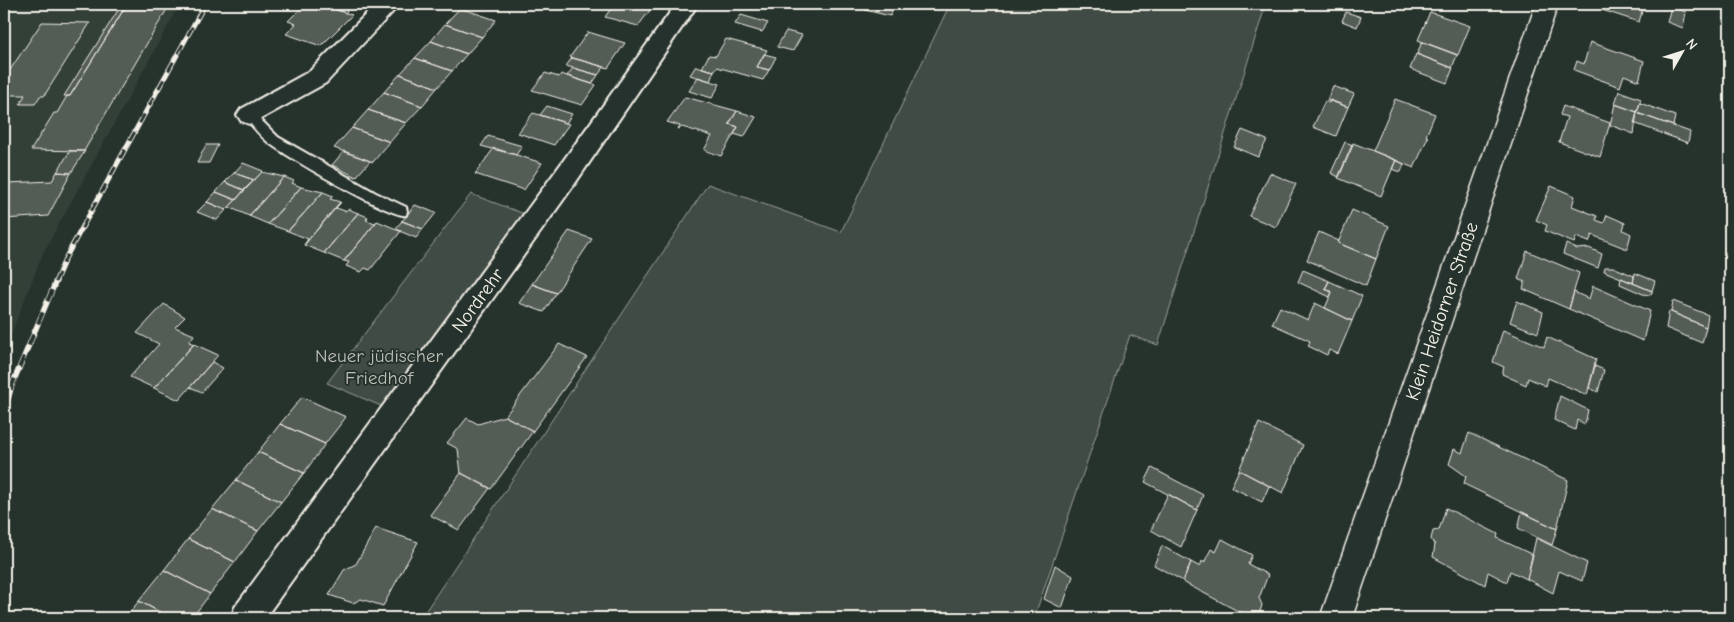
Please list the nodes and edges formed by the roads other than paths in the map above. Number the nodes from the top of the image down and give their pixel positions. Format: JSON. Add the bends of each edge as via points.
{"nodes":[{"id":1,"x":389,"y":4,"type":"edge"},
{"id":2,"x":688,"y":4,"type":"edge"},
{"id":3,"x":1547,"y":4,"type":"edge"},
{"id":4,"x":249,"y":115,"type":"joint"},
{"id":5,"x":401,"y":211,"type":"dead end"},
{"id":6,"x":246,"y":618,"type":"edge"},
{"id":7,"x":1336,"y":618,"type":"edge"}],
"edges":[{"from":1,"to":4,"type":"street","via":[[318,77]]},
{"from":2,"to":6,"type":"street","name":"Nordrehr"},
{"from":3,"to":7,"type":"street","name":"Klein Heidorner Straße"},
{"from":4,"to":5,"type":"lane","via":[[274,140]]}]}
